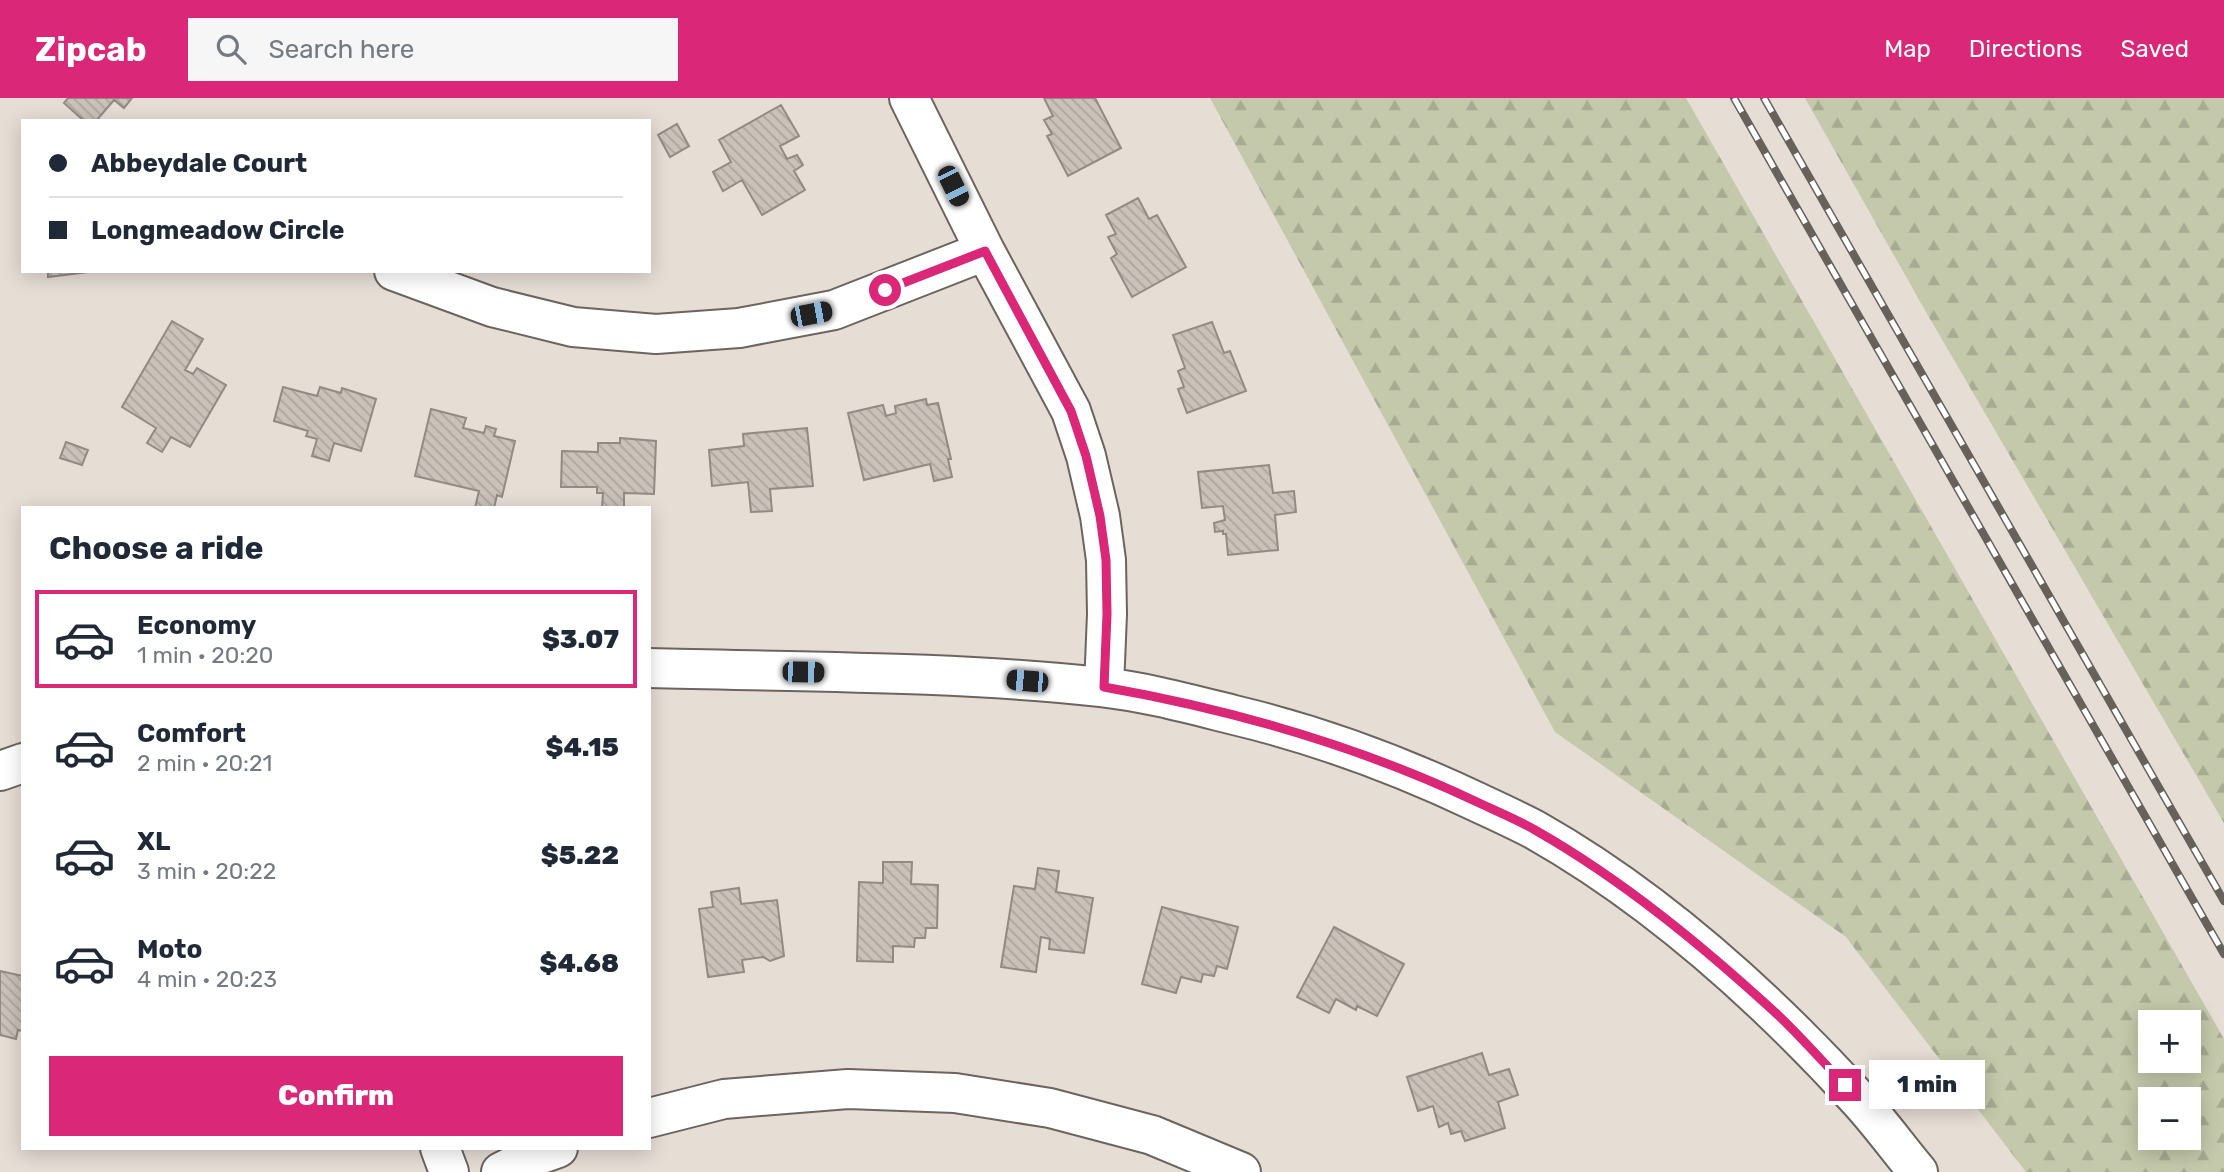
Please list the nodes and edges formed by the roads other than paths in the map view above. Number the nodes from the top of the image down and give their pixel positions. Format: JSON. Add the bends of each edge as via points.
{"nodes":[{"id":1,"x":909,"y":98,"type":"edge"},
{"id":2,"x":985,"y":251,"type":"junction"},
{"id":3,"x":399,"y":273,"type":"edge"},
{"id":4,"x":651,"y":668,"type":"edge"},
{"id":5,"x":1104,"y":687,"type":"junction"},
{"id":6,"x":21,"y":764,"type":"edge"},
{"id":7,"x":0,"y":771,"type":"edge"},
{"id":8,"x":651,"y":1117,"type":"edge"},
{"id":9,"x":441,"y":1150,"type":"edge"},
{"id":10,"x":552,"y":1150,"type":"edge"},
{"id":11,"x":449,"y":1172,"type":"edge"},
{"id":12,"x":501,"y":1172,"type":"edge"},
{"id":13,"x":1241,"y":1172,"type":"edge"},
{"id":14,"x":1918,"y":1172,"type":"edge"}],
"edges":[{"from":1,"to":2,"type":"street"},
{"from":2,"to":3,"type":"street","via":[[834,310],[739,328],[656,334],[573,327],[492,307]]},
{"from":2,"to":5,"type":"street","via":[[1071,411],[1086,456],[1106,560]]},
{"from":4,"to":5,"type":"street","via":[[976,677]]},
{"from":5,"to":14,"type":"street","via":[[1274,724],[1354,750],[1534,829],[1602,872],[1692,940],[1780,1017],[1861,1102]]},
{"from":6,"to":7,"type":"street"},
{"from":8,"to":13,"type":"street","via":[[724,1099],[835,1090],[956,1093],[1049,1108],[1153,1135]]},
{"from":9,"to":11,"type":"street"},
{"from":10,"to":12,"type":"street"}]}
